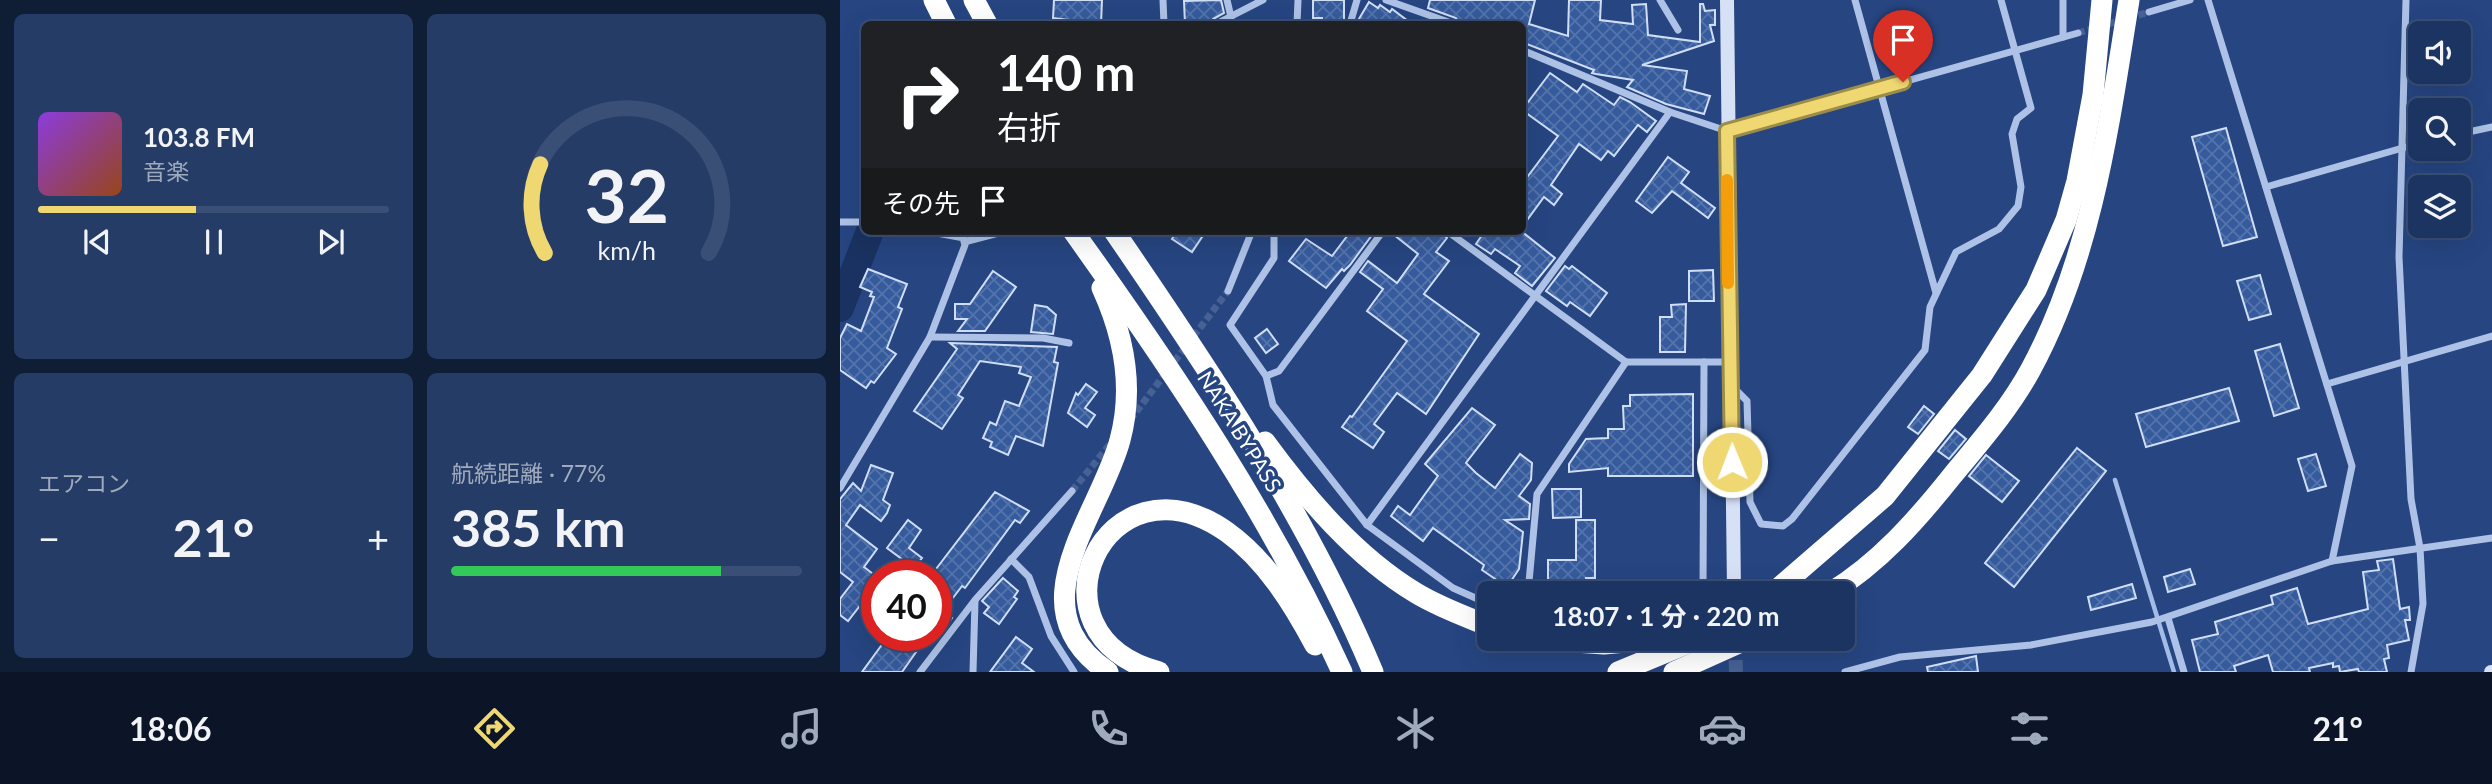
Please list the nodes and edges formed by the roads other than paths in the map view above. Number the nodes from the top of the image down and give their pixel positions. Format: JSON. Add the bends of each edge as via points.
{"nodes":[{"id":1,"x":934,"y":0,"type":"edge"},
{"id":2,"x":974,"y":0,"type":"edge"},
{"id":3,"x":1163,"y":0,"type":"edge"},
{"id":4,"x":1227,"y":0,"type":"edge"},
{"id":5,"x":1263,"y":0,"type":"edge"},
{"id":6,"x":1298,"y":0,"type":"edge"},
{"id":7,"x":1357,"y":0,"type":"edge"},
{"id":8,"x":1386,"y":0,"type":"edge"},
{"id":9,"x":1660,"y":0,"type":"edge"},
{"id":10,"x":1727,"y":0,"type":"edge"},
{"id":11,"x":1855,"y":0,"type":"edge"},
{"id":12,"x":2001,"y":0,"type":"edge"},
{"id":13,"x":2063,"y":0,"type":"edge"},
{"id":14,"x":2100,"y":0,"type":"edge"},
{"id":15,"x":2122,"y":0,"type":"edge"},
{"id":16,"x":2129,"y":0,"type":"edge"},
{"id":17,"x":2190,"y":0,"type":"edge"},
{"id":18,"x":2208,"y":0,"type":"edge"},
{"id":19,"x":2406,"y":0,"type":"edge"},
{"id":20,"x":2149,"y":12,"type":"tunnel mouth"},
{"id":21,"x":1231,"y":17,"type":"junction"},
{"id":22,"x":944,"y":21,"type":"edge"},
{"id":23,"x":985,"y":21,"type":"edge"},
{"id":24,"x":1164,"y":21,"type":"edge"},
{"id":25,"x":1222,"y":21,"type":"edge"},
{"id":26,"x":1297,"y":21,"type":"edge"},
{"id":27,"x":1351,"y":21,"type":"edge"},
{"id":28,"x":1446,"y":21,"type":"edge"},
{"id":29,"x":1678,"y":30,"type":"dead end"},
{"id":30,"x":2078,"y":33,"type":"tunnel mouth"},
{"id":31,"x":2063,"y":37,"type":"junction"},
{"id":32,"x":2015,"y":51,"type":"junction"},
{"id":33,"x":1526,"y":52,"type":"edge"},
{"id":34,"x":1880,"y":88,"type":"junction"},
{"id":35,"x":2103,"y":97,"type":"junction"},
{"id":36,"x":1670,"y":112,"type":"junction"},
{"id":37,"x":2492,"y":127,"type":"edge"},
{"id":38,"x":1727,"y":131,"type":"junction"},
{"id":39,"x":2471,"y":131,"type":"edge"},
{"id":40,"x":2408,"y":145,"type":"edge"},
{"id":41,"x":2401,"y":147,"type":"junction"},
{"id":42,"x":2266,"y":187,"type":"junction"},
{"id":43,"x":840,"y":222,"type":"edge"},
{"id":44,"x":861,"y":222,"type":"edge"},
{"id":45,"x":1074,"y":235,"type":"edge"},
{"id":46,"x":1075,"y":235,"type":"edge"},
{"id":47,"x":1117,"y":235,"type":"edge"},
{"id":48,"x":1250,"y":235,"type":"edge"},
{"id":49,"x":1274,"y":235,"type":"edge"},
{"id":50,"x":1380,"y":235,"type":"edge"},
{"id":51,"x":1452,"y":235,"type":"edge"},
{"id":52,"x":966,"y":237,"type":"edge"},
{"id":53,"x":1145,"y":276,"type":"junction"},
{"id":54,"x":1228,"y":291,"type":"tunnel mouth"},
{"id":55,"x":1936,"y":293,"type":"junction"},
{"id":56,"x":1536,"y":297,"type":"junction"},
{"id":57,"x":2492,"y":336,"type":"edge"},
{"id":58,"x":930,"y":337,"type":"junction"},
{"id":59,"x":1069,"y":343,"type":"dead end"},
{"id":60,"x":2404,"y":360,"type":"junction"},
{"id":61,"x":1626,"y":362,"type":"junction"},
{"id":62,"x":1704,"y":362,"type":"junction"},
{"id":63,"x":1730,"y":362,"type":"junction"},
{"id":64,"x":1266,"y":376,"type":"junction"},
{"id":65,"x":1730,"y":384,"type":"junction"},
{"id":66,"x":2327,"y":384,"type":"junction"},
{"id":67,"x":840,"y":488,"type":"edge"},
{"id":68,"x":1072,"y":491,"type":"tunnel mouth"},
{"id":69,"x":1367,"y":525,"type":"junction"},
{"id":70,"x":2492,"y":538,"type":"edge"},
{"id":71,"x":2420,"y":548,"type":"junction"},
{"id":72,"x":1011,"y":559,"type":"junction"},
{"id":73,"x":2332,"y":561,"type":"junction"},
{"id":74,"x":1529,"y":581,"type":"edge"},
{"id":75,"x":1703,"y":581,"type":"edge"},
{"id":76,"x":1734,"y":581,"type":"edge"},
{"id":77,"x":1787,"y":581,"type":"edge"},
{"id":78,"x":1848,"y":581,"type":"edge"},
{"id":79,"x":1477,"y":599,"type":"edge"},
{"id":80,"x":975,"y":600,"type":"junction"},
{"id":81,"x":2168,"y":618,"type":"junction"},
{"id":82,"x":1477,"y":621,"type":"edge"},
{"id":83,"x":1669,"y":651,"type":"edge"},
{"id":84,"x":1722,"y":651,"type":"edge"},
{"id":85,"x":1734,"y":651,"type":"edge"},
{"id":86,"x":1371,"y":668,"type":"edge"},
{"id":87,"x":1338,"y":671,"type":"edge"},
{"id":88,"x":920,"y":672,"type":"edge"},
{"id":89,"x":973,"y":672,"type":"edge"},
{"id":90,"x":1074,"y":672,"type":"edge"},
{"id":91,"x":1108,"y":672,"type":"edge"},
{"id":92,"x":1159,"y":672,"type":"edge"},
{"id":93,"x":1618,"y":672,"type":"edge"},
{"id":94,"x":1674,"y":672,"type":"edge"},
{"id":95,"x":1705,"y":672,"type":"edge"},
{"id":96,"x":1845,"y":672,"type":"edge"},
{"id":97,"x":2184,"y":672,"type":"edge"},
{"id":98,"x":2412,"y":672,"type":"edge"}],
"edges":[{"from":1,"to":22,"type":"highway"},
{"from":2,"to":23,"type":"highway"},
{"from":3,"to":24,"type":"street"},
{"from":4,"to":21,"type":"street"},
{"from":5,"to":21,"type":"street"},
{"from":6,"to":26,"type":"street"},
{"from":7,"to":27,"type":"street"},
{"from":8,"to":28,"type":"street"},
{"from":9,"to":29,"type":"street"},
{"from":10,"to":38,"type":"street"},
{"from":11,"to":34,"type":"street"},
{"from":12,"to":32,"type":"street"},
{"from":13,"to":31,"type":"street"},
{"from":14,"to":35,"type":"highway"},
{"from":15,"to":35,"type":"highway"},
{"from":16,"to":35,"type":"highway"},
{"from":17,"to":20,"type":"street"},
{"from":18,"to":42,"type":"street"},
{"from":19,"to":41,"type":"street"},
{"from":21,"to":25,"type":"street"},
{"from":30,"to":31,"type":"street"},
{"from":31,"to":32,"type":"street"},
{"from":32,"to":34,"type":"street"},
{"from":32,"to":55,"type":"street","via":[[2031,108],[2017,119],[2012,134],[2021,187],[2018,206],[1999,229],[1956,252]]},
{"from":33,"to":36,"type":"street"},
{"from":34,"to":38,"type":"street"},
{"from":34,"to":55,"type":"street"},
{"from":35,"to":77,"type":"highway","via":[[2066,220],[2013,330],[1885,496]]},
{"from":35,"to":78,"type":"highway","via":[[2106,145],[2079,248],[2031,370],[1916,520]]},
{"from":36,"to":38,"type":"street"},
{"from":36,"to":56,"type":"street"},
{"from":37,"to":39,"type":"street"},
{"from":38,"to":63,"type":"street"},
{"from":40,"to":41,"type":"street"},
{"from":41,"to":42,"type":"street"},
{"from":41,"to":60,"type":"street","via":[[2399,257]]},
{"from":42,"to":66,"type":"street"},
{"from":43,"to":44,"type":"street"},
{"from":45,"to":91,"type":"highway","via":[[1113,313],[1125,363],[1127,389],[1120,440],[1079,532],[1065,577],[1065,598],[1075,635]]},
{"from":46,"to":87,"type":"highway","name":"NAKA BYPASS","via":[[1151,340],[1237,472],[1273,535]]},
{"from":47,"to":53,"type":"highway","name":"NAKA BYPASS"},
{"from":48,"to":54,"type":"street"},
{"from":49,"to":64,"type":"street","via":[[1274,258],[1230,325]]},
{"from":50,"to":64,"type":"street","via":[[1279,371]]},
{"from":51,"to":56,"type":"street"},
{"from":52,"to":58,"type":"street"},
{"from":53,"to":82,"type":"highway","via":[[1269,447],[1346,537],[1416,593]]},
{"from":53,"to":86,"type":"highway","name":"NAKA BYPASS","via":[[1258,450],[1318,558]]},
{"from":55,"to":65,"type":"street","via":[[1925,350],[1783,526],[1761,524],[1753,514],[1746,401]]},
{"from":56,"to":61,"type":"street"},
{"from":56,"to":69,"type":"street"},
{"from":57,"to":60,"type":"street"},
{"from":58,"to":59,"type":"street","via":[[1043,338]]},
{"from":58,"to":67,"type":"street"},
{"from":60,"to":66,"type":"street"},
{"from":60,"to":71,"type":"street","via":[[2411,499]]},
{"from":61,"to":62,"type":"street"},
{"from":61,"to":74,"type":"street","via":[[1537,494]]},
{"from":62,"to":63,"type":"street"},
{"from":62,"to":75,"type":"street"},
{"from":63,"to":65,"type":"street"},
{"from":64,"to":69,"type":"street","via":[[1273,405]]},
{"from":65,"to":76,"type":"street"},
{"from":66,"to":73,"type":"street","via":[[2352,466]]},
{"from":68,"to":72,"type":"street"},
{"from":69,"to":79,"type":"street","via":[[1453,588]]},
{"from":70,"to":71,"type":"street"},
{"from":71,"to":73,"type":"street"},
{"from":71,"to":98,"type":"street","via":[[2423,604]]},
{"from":72,"to":80,"type":"street"},
{"from":72,"to":90,"type":"street","via":[[1030,577],[1052,636]]},
{"from":73,"to":81,"type":"street"},
{"from":80,"to":88,"type":"street"},
{"from":80,"to":89,"type":"street"},
{"from":81,"to":96,"type":"street","via":[[2031,645],[1900,657]]},
{"from":81,"to":97,"type":"street"},
{"from":83,"to":93,"type":"highway"},
{"from":84,"to":94,"type":"highway"},
{"from":85,"to":95,"type":"highway"},
{"from":87,"to":92,"type":"highway","via":[[1251,551],[1206,520],[1166,510],[1128,519],[1112,530],[1098,545],[1086,583],[1093,621],[1102,638],[1131,661]]}]}
